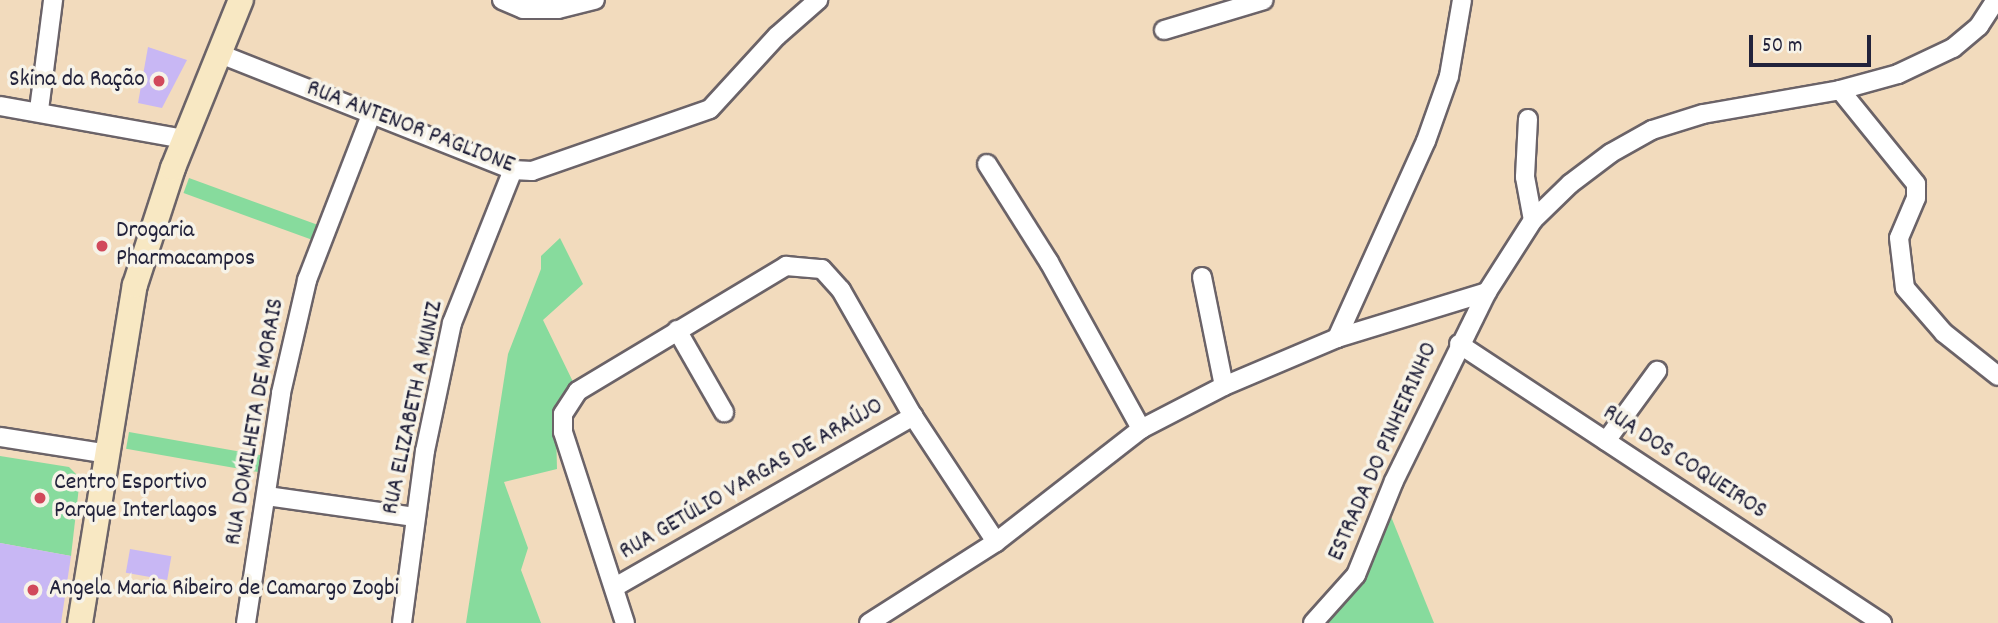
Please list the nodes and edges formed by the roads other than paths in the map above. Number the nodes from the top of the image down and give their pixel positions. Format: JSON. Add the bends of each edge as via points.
{"nodes":[{"id":1,"x":53,"y":0,"type":"edge"},
{"id":2,"x":241,"y":0,"type":"edge"},
{"id":3,"x":502,"y":0,"type":"edge"},
{"id":4,"x":595,"y":0,"type":"edge"},
{"id":5,"x":818,"y":0,"type":"edge"},
{"id":6,"x":1264,"y":0,"type":"edge"},
{"id":7,"x":1462,"y":0,"type":"edge"},
{"id":8,"x":1996,"y":0,"type":"edge"},
{"id":9,"x":1164,"y":30,"type":"dead end"},
{"id":10,"x":220,"y":54,"type":"junction"},
{"id":11,"x":1840,"y":90,"type":"junction"},
{"id":12,"x":0,"y":106,"type":"edge"},
{"id":13,"x":39,"y":110,"type":"junction"},
{"id":14,"x":371,"y":115,"type":"junction"},
{"id":15,"x":1528,"y":119,"type":"dead end"},
{"id":16,"x":184,"y":139,"type":"junction"},
{"id":17,"x":987,"y":164,"type":"dead end"},
{"id":18,"x":513,"y":170,"type":"junction"},
{"id":19,"x":1532,"y":220,"type":"junction"},
{"id":20,"x":1202,"y":277,"type":"dead end"},
{"id":21,"x":1488,"y":292,"type":"junction"},
{"id":22,"x":677,"y":330,"type":"junction"},
{"id":23,"x":1337,"y":338,"type":"junction"},
{"id":24,"x":1459,"y":344,"type":"junction"},
{"id":25,"x":1657,"y":372,"type":"dead end"},
{"id":26,"x":1998,"y":376,"type":"edge"},
{"id":27,"x":1224,"y":386,"type":"junction"},
{"id":28,"x":724,"y":412,"type":"dead end"},
{"id":29,"x":913,"y":416,"type":"junction"},
{"id":30,"x":1141,"y":429,"type":"junction"},
{"id":31,"x":0,"y":437,"type":"edge"},
{"id":32,"x":1606,"y":441,"type":"junction"},
{"id":33,"x":108,"y":454,"type":"junction"},
{"id":34,"x":267,"y":496,"type":"junction"},
{"id":35,"x":415,"y":517,"type":"junction"},
{"id":36,"x":996,"y":542,"type":"junction"},
{"id":37,"x":615,"y":587,"type":"junction"},
{"id":38,"x":80,"y":623,"type":"edge"},
{"id":39,"x":246,"y":623,"type":"edge"},
{"id":40,"x":402,"y":623,"type":"edge"},
{"id":41,"x":625,"y":623,"type":"edge"},
{"id":42,"x":869,"y":623,"type":"edge"},
{"id":43,"x":1313,"y":623,"type":"edge"},
{"id":44,"x":1882,"y":623,"type":"edge"}],
"edges":[{"from":1,"to":13,"type":"street"},
{"from":2,"to":10,"type":"main road"},
{"from":3,"to":4,"type":"street","via":[[523,9],[558,9]]},
{"from":5,"to":18,"type":"street","name":"RUA ANTENOR PAGLIONE","via":[[777,36],[710,109],[574,159],[532,171]]},
{"from":6,"to":9,"type":"street"},
{"from":7,"to":23,"type":"street","via":[[1449,76],[1430,128]]},
{"from":8,"to":11,"type":"street","name":"ESTRADA DO PINHEIRINHO","via":[[1979,26],[1954,48],[1898,74]]},
{"from":10,"to":14,"type":"street","name":"RUA ANTENOR PAGLIONE"},
{"from":10,"to":16,"type":"main road"},
{"from":11,"to":19,"type":"street","name":"ESTRADA DO PINHEIRINHO","via":[[1703,114],[1652,130],[1611,153]]},
{"from":11,"to":26,"type":"street","via":[[1916,184],[1916,198],[1899,238],[1905,288],[1944,333]]},
{"from":12,"to":13,"type":"street"},
{"from":13,"to":16,"type":"street"},
{"from":14,"to":18,"type":"street","name":"RUA ANTENOR PAGLIONE"},
{"from":14,"to":34,"type":"street","name":"RUA DOMILHETA DE MORAIS","via":[[307,280],[281,393]]},
{"from":15,"to":19,"type":"street","via":[[1525,177]]},
{"from":16,"to":33,"type":"main road","via":[[135,285]]},
{"from":17,"to":30,"type":"street","via":[[1049,262]]},
{"from":18,"to":35,"type":"street","name":"RUA ELIZABETH A MUNIZ","via":[[452,323]]},
{"from":19,"to":21,"type":"street","name":"ESTRADA DO PINHEIRINHO"},
{"from":20,"to":27,"type":"street"},
{"from":21,"to":23,"type":"street"},
{"from":21,"to":24,"type":"street","name":"ESTRADA DO PINHEIRINHO"},
{"from":22,"to":28,"type":"street"},
{"from":22,"to":29,"type":"street","via":[[771,271],[799,264],[822,269],[841,290]]},
{"from":22,"to":37,"type":"street","via":[[578,391],[564,414],[563,432]]},
{"from":23,"to":27,"type":"street"},
{"from":24,"to":32,"type":"street","name":"RUA DOS COQUEIROS"},
{"from":24,"to":43,"type":"street","name":"ESTRADA DO PINHEIRINHO","via":[[1356,575]]},
{"from":25,"to":32,"type":"street"},
{"from":27,"to":30,"type":"street"},
{"from":29,"to":36,"type":"street"},
{"from":29,"to":37,"type":"street","name":"RUA GETÚLIO VARGAS DE ARAÚJO"},
{"from":30,"to":36,"type":"street"},
{"from":31,"to":33,"type":"street"},
{"from":32,"to":44,"type":"street","name":"RUA DOS COQUEIROS"},
{"from":33,"to":38,"type":"main road"},
{"from":34,"to":35,"type":"street"},
{"from":34,"to":39,"type":"street","name":"RUA DOMILHETA DE MORAIS"},
{"from":35,"to":40,"type":"street","name":"RUA ELIZABETH A MUNIZ"},
{"from":36,"to":42,"type":"street"},
{"from":37,"to":41,"type":"street"}]}
